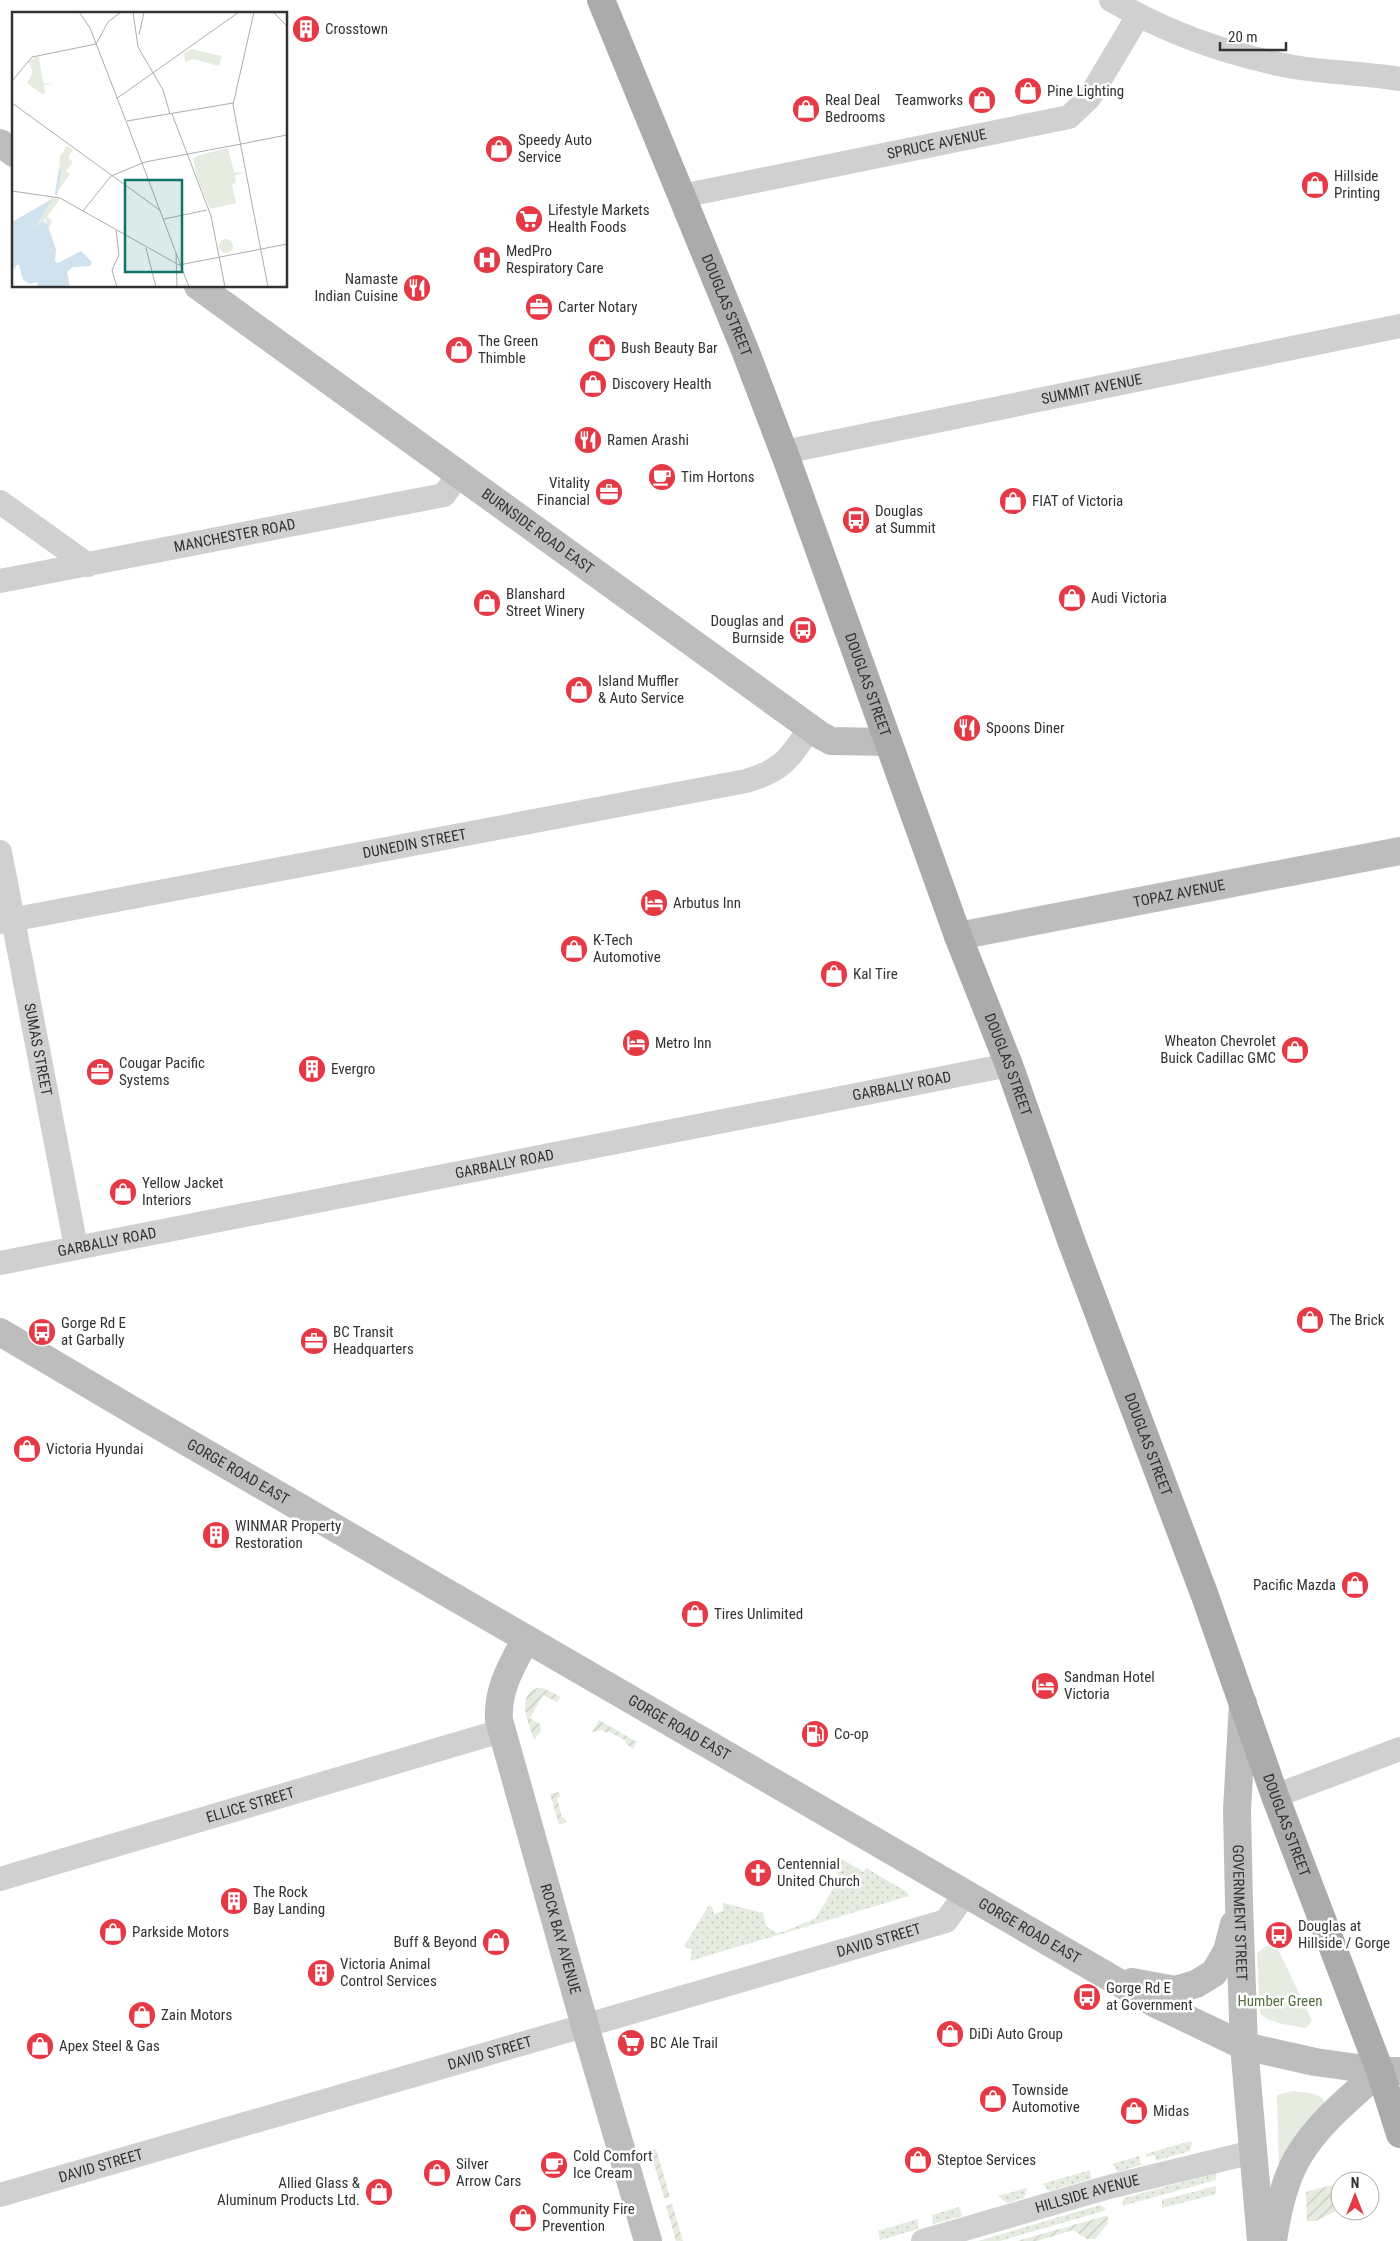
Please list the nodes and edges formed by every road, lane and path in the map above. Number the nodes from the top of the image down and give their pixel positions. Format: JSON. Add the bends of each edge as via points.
{"nodes":[{"id":1,"x":601,"y":0,"type":"edge"},
{"id":2,"x":1111,"y":0,"type":"edge"},
{"id":3,"x":1138,"y":16,"type":"junction"},
{"id":4,"x":1400,"y":79,"type":"edge"},
{"id":5,"x":0,"y":143,"type":"edge"},
{"id":6,"x":12,"y":152,"type":"edge"},
{"id":7,"x":682,"y":196,"type":"junction"},
{"id":8,"x":201,"y":288,"type":"edge"},
{"id":9,"x":1400,"y":326,"type":"edge"},
{"id":10,"x":784,"y":452,"type":"junction"},
{"id":11,"x":458,"y":474,"type":"junction"},
{"id":12,"x":0,"y":502,"type":"edge"},
{"id":13,"x":88,"y":565,"type":"junction"},
{"id":14,"x":0,"y":581,"type":"edge"},
{"id":15,"x":810,"y":728,"type":"junction"},
{"id":16,"x":888,"y":742,"type":"junction"},
{"id":17,"x":1400,"y":851,"type":"edge"},
{"id":18,"x":0,"y":852,"type":"edge"},
{"id":19,"x":7,"y":921,"type":"edge"},
{"id":20,"x":958,"y":936,"type":"junction"},
{"id":21,"x":1009,"y":1065,"type":"junction"},
{"id":22,"x":76,"y":1247,"type":"junction"},
{"id":23,"x":0,"y":1262,"type":"edge"},
{"id":24,"x":0,"y":1332,"type":"edge"},
{"id":25,"x":526,"y":1639,"type":"junction"},
{"id":26,"x":1243,"y":1703,"type":"junction"},
{"id":27,"x":501,"y":1731,"type":"junction"},
{"id":28,"x":1400,"y":1749,"type":"edge"},
{"id":29,"x":1274,"y":1796,"type":"junction"},
{"id":30,"x":0,"y":1879,"type":"edge"},
{"id":31,"x":966,"y":1893,"type":"junction"},
{"id":32,"x":1238,"y":1903,"type":"junction"},
{"id":33,"x":1109,"y":1976,"type":"junction"},
{"id":34,"x":585,"y":2026,"type":"junction"},
{"id":35,"x":1244,"y":2046,"type":"junction"},
{"id":36,"x":1390,"y":2071,"type":"edge"},
{"id":37,"x":1400,"y":2134,"type":"edge"},
{"id":38,"x":1253,"y":2152,"type":"junction"},
{"id":39,"x":0,"y":2195,"type":"edge"},
{"id":40,"x":648,"y":2241,"type":"edge"},
{"id":41,"x":923,"y":2241,"type":"edge"},
{"id":42,"x":1261,"y":2241,"type":"edge"},
{"id":43,"x":1273,"y":2241,"type":"edge"}],
"edges":[{"from":1,"to":7,"type":"main road","name":"DOUGLAS STREET"},
{"from":2,"to":3,"type":"street"},
{"from":3,"to":4,"type":"street","via":[[1229,52],[1294,67]]},
{"from":3,"to":7,"type":"street","name":"SPRUCE AVENUE","via":[[1089,98],[1069,117]]},
{"from":5,"to":6,"type":"main road"},
{"from":7,"to":10,"type":"main road","name":"DOUGLAS STREET"},
{"from":8,"to":11,"type":"main road","name":"BURNSIDE ROAD EAST"},
{"from":9,"to":10,"type":"street","name":"SUMMIT AVENUE"},
{"from":10,"to":16,"type":"main road","name":"DOUGLAS STREET"},
{"from":11,"to":13,"type":"street","name":"MANCHESTER ROAD","via":[[444,495]]},
{"from":11,"to":15,"type":"main road","name":"BURNSIDE ROAD EAST"},
{"from":12,"to":13,"type":"street"},
{"from":13,"to":14,"type":"street","name":"MANCHESTER ROAD"},
{"from":15,"to":16,"type":"main road","name":"BURNSIDE ROAD EAST","via":[[830,741]]},
{"from":15,"to":19,"type":"street","name":"DUNEDIN STREET","via":[[780,767],[746,781]]},
{"from":16,"to":20,"type":"main road","name":"DOUGLAS STREET"},
{"from":17,"to":20,"type":"main road","name":"TOPAZ AVENUE"},
{"from":18,"to":19,"type":"street","name":"SUMAS STREET"},
{"from":19,"to":22,"type":"street","name":"SUMAS STREET"},
{"from":20,"to":21,"type":"main road","name":"DOUGLAS STREET"},
{"from":21,"to":22,"type":"street","name":"GARBALLY ROAD"},
{"from":21,"to":26,"type":"main road","name":"DOUGLAS STREET"},
{"from":22,"to":23,"type":"street","name":"GARBALLY ROAD"},
{"from":24,"to":25,"type":"main road","name":"GORGE ROAD EAST"},
{"from":25,"to":27,"type":"main road","name":"ROCK BAY AVENUE","via":[[508,1672],[499,1698]]},
{"from":25,"to":31,"type":"main road","name":"GORGE ROAD EAST"},
{"from":26,"to":29,"type":"main road","name":"DOUGLAS STREET"},
{"from":26,"to":32,"type":"main road","name":"GOVERNMENT STREET","via":[[1237,1810]]},
{"from":27,"to":30,"type":"street","name":"ELLICE STREET"},
{"from":27,"to":34,"type":"main road","name":"ROCK BAY AVENUE"},
{"from":28,"to":29,"type":"street"},
{"from":29,"to":36,"type":"main road","name":"DOUGLAS STREET"},
{"from":31,"to":33,"type":"main road","name":"GORGE ROAD EAST"},
{"from":31,"to":34,"type":"street","name":"DAVID STREET","via":[[946,1921]]},
{"from":32,"to":33,"type":"main road","via":[[1227,1951],[1214,1973],[1196,1984],[1175,1990]]},
{"from":32,"to":35,"type":"main road","name":"GOVERNMENT STREET"},
{"from":33,"to":35,"type":"main road","name":"GORGE ROAD EAST","via":[[1154,2003]]},
{"from":34,"to":39,"type":"street","name":"DAVID STREET"},
{"from":34,"to":40,"type":"main road","name":"ROCK BAY AVENUE"},
{"from":35,"to":36,"type":"main road","name":"GORGE ROAD EAST","via":[[1315,2062]]},
{"from":35,"to":38,"type":"main road","name":"GOVERNMENT STREET"},
{"from":36,"to":37,"type":"main road","name":"DOUGLAS STREET"},
{"from":36,"to":43,"type":"main road","via":[[1331,2116],[1298,2157],[1287,2181]]},
{"from":38,"to":41,"type":"street","name":"HILLSIDE AVENUE","via":[[1109,2187]]},
{"from":38,"to":42,"type":"main road","name":"GOVERNMENT STREET"}]}
